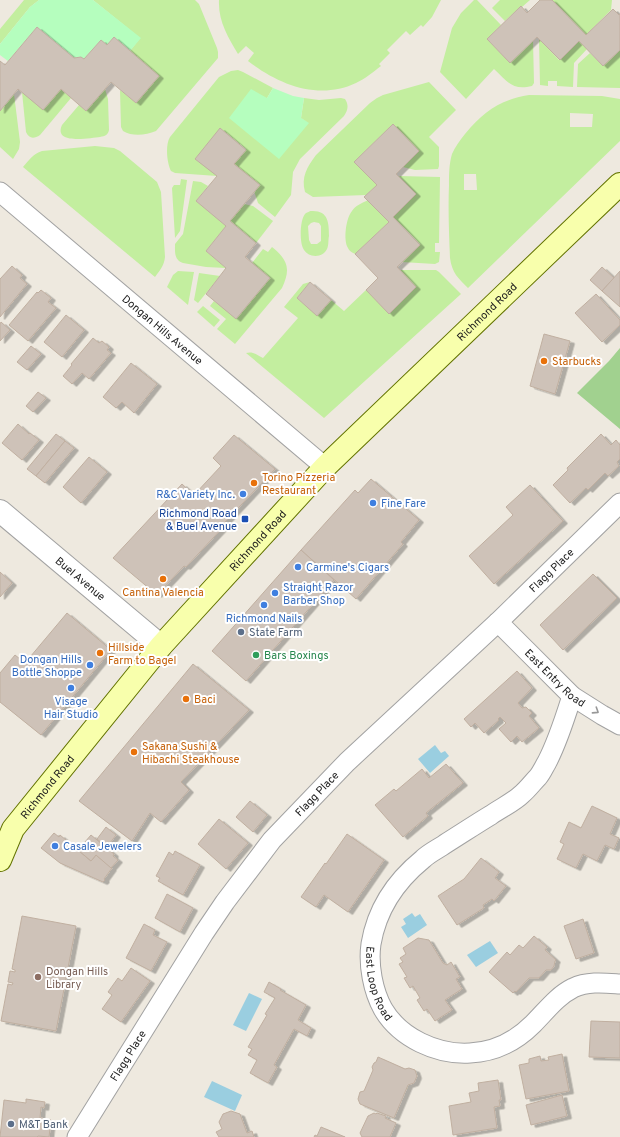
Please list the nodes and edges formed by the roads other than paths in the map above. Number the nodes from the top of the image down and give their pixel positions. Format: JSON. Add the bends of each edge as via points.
{"nodes":[{"id":1,"x":620,"y":184,"type":"edge"},
{"id":2,"x":0,"y":192,"type":"edge"},
{"id":3,"x":325,"y":467,"type":"junction"},
{"id":4,"x":620,"y":503,"type":"edge"},
{"id":5,"x":0,"y":511,"type":"edge"},
{"id":6,"x":498,"y":622,"type":"junction"},
{"id":7,"x":161,"y":646,"type":"junction"},
{"id":8,"x":572,"y":696,"type":"junction"},
{"id":9,"x":620,"y":725,"type":"edge"},
{"id":10,"x":0,"y":860,"type":"edge"},
{"id":11,"x":620,"y":984,"type":"edge"},
{"id":12,"x":77,"y":1137,"type":"edge"}],
"edges":[{"from":1,"to":3,"type":"main road","name":"Richmond Road"},
{"from":2,"to":3,"type":"street","name":"Dongan Hills Avenue"},
{"from":3,"to":7,"type":"main road","name":"Richmond Road"},
{"from":4,"to":6,"type":"street","name":"Flagg Place"},
{"from":5,"to":7,"type":"street","name":"Buel Avenue"},
{"from":6,"to":8,"type":"street","name":"East Entry Road"},
{"from":6,"to":12,"type":"street","name":"Flagg Place","via":[[347,762],[272,840],[204,933]]},
{"from":7,"to":10,"type":"main road","name":"Richmond Road","via":[[13,829]]},
{"from":8,"to":9,"type":"street","name":"East Entry Road","one_way":true},
{"from":8,"to":11,"type":"street","name":"East Loop Road","via":[[552,752],[540,774],[522,795],[424,858],[401,879],[380,913],[370,949],[371,966],[380,1003],[388,1018],[402,1032],[416,1040],[449,1052],[470,1053],[505,1045],[520,1036],[573,988],[584,984]]}]}
